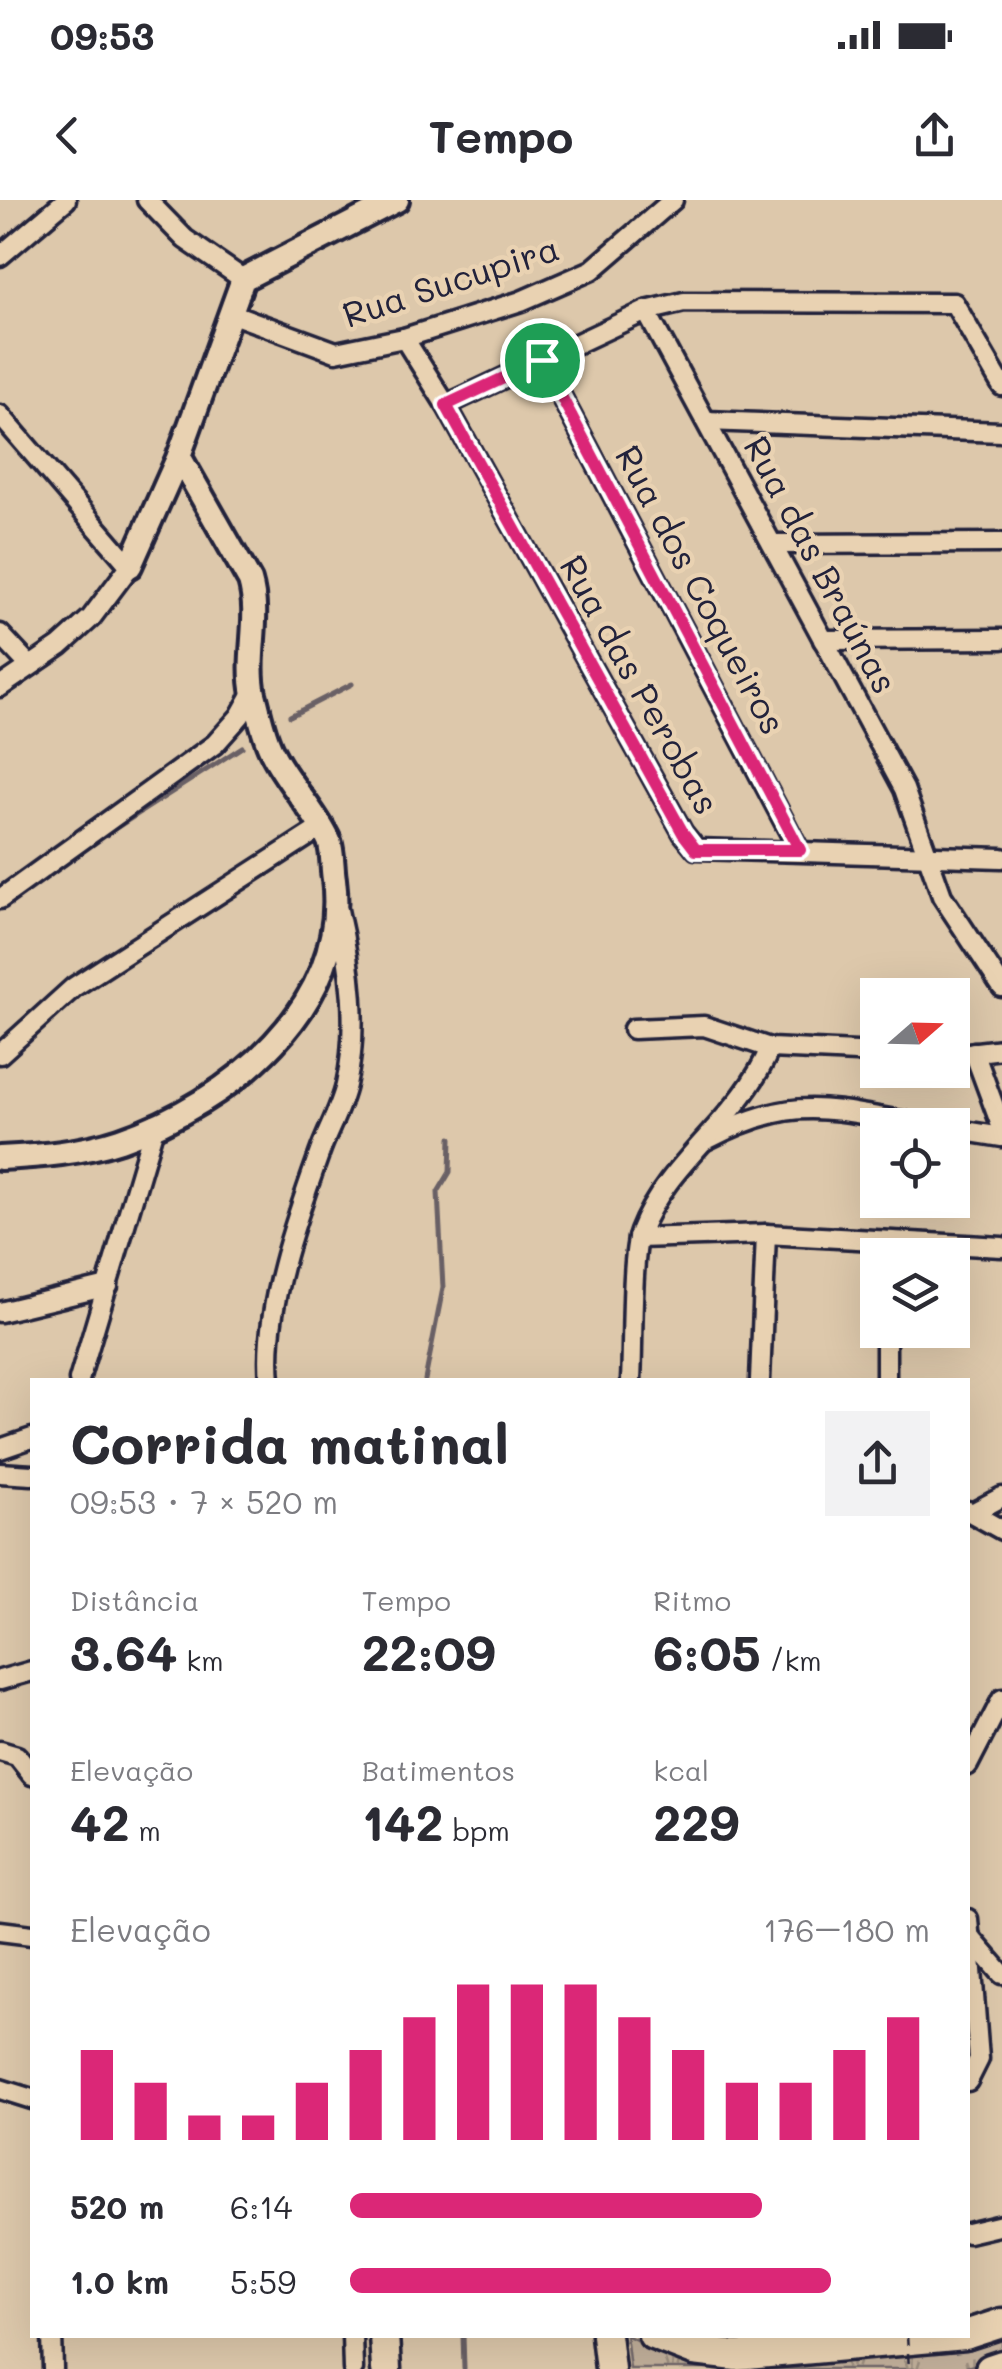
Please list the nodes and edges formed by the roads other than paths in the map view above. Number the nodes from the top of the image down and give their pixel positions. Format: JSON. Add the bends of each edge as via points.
{"nodes":[{"id":1,"x":66,"y":200,"type":"edge"},
{"id":2,"x":147,"y":200,"type":"edge"},
{"id":3,"x":397,"y":200,"type":"edge"},
{"id":4,"x":673,"y":200,"type":"edge"},
{"id":5,"x":0,"y":256,"type":"edge"},
{"id":6,"x":243,"y":279,"type":"junction"},
{"id":7,"x":646,"y":311,"type":"junction"},
{"id":8,"x":230,"y":313,"type":"junction"},
{"id":9,"x":404,"y":338,"type":"junction"},
{"id":10,"x":542,"y":360,"type":"junction"},
{"id":11,"x":1002,"y":386,"type":"edge"},
{"id":12,"x":446,"y":405,"type":"junction"},
{"id":13,"x":0,"y":415,"type":"edge"},
{"id":14,"x":706,"y":420,"type":"junction"},
{"id":15,"x":1002,"y":432,"type":"edge"},
{"id":16,"x":179,"y":456,"type":"junction"},
{"id":17,"x":1002,"y":543,"type":"edge"},
{"id":18,"x":772,"y":544,"type":"junction"},
{"id":19,"x":130,"y":566,"type":"junction"},
{"id":20,"x":0,"y":634,"type":"edge"},
{"id":21,"x":1002,"y":639,"type":"edge"},
{"id":22,"x":823,"y":640,"type":"junction"},
{"id":23,"x":29,"y":665,"type":"junction"},
{"id":24,"x":0,"y":686,"type":"edge"},
{"id":25,"x":254,"y":691,"type":"junction"},
{"id":26,"x":318,"y":829,"type":"junction"},
{"id":27,"x":800,"y":850,"type":"junction"},
{"id":28,"x":928,"y":855,"type":"junction"},
{"id":29,"x":1002,"y":858,"type":"edge"},
{"id":30,"x":0,"y":900,"type":"edge"},
{"id":31,"x":338,"y":909,"type":"junction"},
{"id":32,"x":1002,"y":987,"type":"edge"},
{"id":33,"x":633,"y":1029,"type":"dead end"},
{"id":34,"x":770,"y":1048,"type":"junction"},
{"id":35,"x":1002,"y":1049,"type":"edge"},
{"id":36,"x":860,"y":1052,"type":"edge"},
{"id":37,"x":974,"y":1052,"type":"junction"},
{"id":38,"x":970,"y":1053,"type":"edge"},
{"id":39,"x":0,"y":1054,"type":"edge"},
{"id":40,"x":860,"y":1114,"type":"edge"},
{"id":41,"x":155,"y":1124,"type":"junction"},
{"id":42,"x":1002,"y":1128,"type":"edge"},
{"id":43,"x":970,"y":1133,"type":"edge"},
{"id":44,"x":1002,"y":1138,"type":"edge"},
{"id":45,"x":697,"y":1144,"type":"junction"},
{"id":46,"x":0,"y":1158,"type":"edge"},
{"id":47,"x":766,"y":1234,"type":"junction"},
{"id":48,"x":638,"y":1238,"type":"junction"},
{"id":49,"x":860,"y":1244,"type":"edge"},
{"id":50,"x":970,"y":1247,"type":"edge"},
{"id":51,"x":1002,"y":1247,"type":"edge"},
{"id":52,"x":108,"y":1286,"type":"junction"},
{"id":53,"x":0,"y":1312,"type":"edge"},
{"id":54,"x":886,"y":1348,"type":"edge"},
{"id":55,"x":79,"y":1378,"type":"edge"},
{"id":56,"x":270,"y":1378,"type":"edge"},
{"id":57,"x":631,"y":1378,"type":"edge"},
{"id":58,"x":760,"y":1378,"type":"edge"},
{"id":59,"x":886,"y":1378,"type":"edge"},
{"id":60,"x":30,"y":1439,"type":"edge"},
{"id":61,"x":0,"y":1449,"type":"edge"},
{"id":62,"x":0,"y":1473,"type":"edge"},
{"id":63,"x":30,"y":1476,"type":"edge"},
{"id":64,"x":1002,"y":1496,"type":"edge"},
{"id":65,"x":971,"y":1512,"type":"edge"},
{"id":66,"x":1002,"y":1530,"type":"edge"},
{"id":67,"x":30,"y":1672,"type":"edge"},
{"id":68,"x":0,"y":1680,"type":"edge"},
{"id":69,"x":1002,"y":1699,"type":"edge"},
{"id":70,"x":0,"y":1751,"type":"edge"},
{"id":71,"x":970,"y":1761,"type":"edge"},
{"id":72,"x":30,"y":1772,"type":"edge"},
{"id":73,"x":970,"y":1929,"type":"edge"},
{"id":74,"x":0,"y":1931,"type":"edge"},
{"id":75,"x":30,"y":1935,"type":"edge"},
{"id":76,"x":970,"y":1941,"type":"edge"},
{"id":77,"x":1002,"y":1974,"type":"edge"},
{"id":78,"x":970,"y":2077,"type":"edge"},
{"id":79,"x":0,"y":2089,"type":"edge"},
{"id":80,"x":30,"y":2098,"type":"edge"},
{"id":81,"x":1002,"y":2225,"type":"edge"},
{"id":82,"x":970,"y":2233,"type":"edge"},
{"id":83,"x":1002,"y":2323,"type":"edge"},
{"id":84,"x":970,"y":2334,"type":"edge"},
{"id":85,"x":52,"y":2338,"type":"edge"},
{"id":86,"x":384,"y":2338,"type":"edge"},
{"id":87,"x":606,"y":2338,"type":"edge"},
{"id":88,"x":661,"y":2338,"type":"edge"},
{"id":89,"x":933,"y":2338,"type":"edge"},
{"id":90,"x":352,"y":2342,"type":"edge"},
{"id":91,"x":1002,"y":2365,"type":"edge"},
{"id":92,"x":53,"y":2369,"type":"edge"},
{"id":93,"x":344,"y":2369,"type":"edge"},
{"id":94,"x":354,"y":2369,"type":"edge"},
{"id":95,"x":386,"y":2369,"type":"edge"},
{"id":96,"x":610,"y":2369,"type":"edge"},
{"id":97,"x":990,"y":2369,"type":"edge"}],
"edges":[{"from":1,"to":5,"type":"street"},
{"from":2,"to":6,"type":"street","via":[[185,239]]},
{"from":3,"to":6,"type":"street"},
{"from":4,"to":9,"type":"street","name":"Rua Sucupira","via":[[592,270],[521,301]]},
{"from":6,"to":8,"type":"street"},
{"from":7,"to":10,"type":"street"},
{"from":7,"to":11,"type":"street","via":[[684,302],[954,303]]},
{"from":7,"to":14,"type":"street","name":"Rua das Braúnas"},
{"from":8,"to":9,"type":"street","name":"Rua Sucupira","via":[[336,352]]},
{"from":8,"to":16,"type":"street"},
{"from":9,"to":12,"type":"street","name":"Rua das Perobas"},
{"from":10,"to":12,"type":"street"},
{"from":10,"to":27,"type":"street","name":"Rua dos Coqueiros"},
{"from":12,"to":27,"type":"street","name":"Rua das Perobas","via":[[696,850]]},
{"from":13,"to":19,"type":"street"},
{"from":14,"to":15,"type":"street"},
{"from":14,"to":18,"type":"street","name":"Rua das Braúnas"},
{"from":16,"to":19,"type":"street"},
{"from":16,"to":25,"type":"street","via":[[250,580]]},
{"from":17,"to":18,"type":"street"},
{"from":18,"to":22,"type":"street","name":"Rua das Braúnas"},
{"from":19,"to":23,"type":"street","via":[[91,618]]},
{"from":20,"to":23,"type":"street"},
{"from":21,"to":22,"type":"street"},
{"from":22,"to":28,"type":"street","name":"Rua das Braúnas","via":[[904,789]]},
{"from":23,"to":24,"type":"street"},
{"from":25,"to":26,"type":"street","via":[[271,752]]},
{"from":25,"to":30,"type":"street","via":[[215,744]]},
{"from":26,"to":31,"type":"street","via":[[328,841]]},
{"from":26,"to":39,"type":"street","via":[[74,987]]},
{"from":27,"to":28,"type":"street","name":"Rua das Perobas"},
{"from":28,"to":29,"type":"street","name":"Rua das Perobas"},
{"from":28,"to":32,"type":"street","name":"Rua das Braúnas","via":[[942,896]]},
{"from":31,"to":41,"type":"street","via":[[319,978],[265,1055],[230,1083]]},
{"from":31,"to":56,"type":"street","via":[[348,954],[352,1053],[274,1313]]},
{"from":33,"to":34,"type":"street","via":[[704,1026]]},
{"from":34,"to":36,"type":"street"},
{"from":34,"to":45,"type":"street","via":[[754,1079]]},
{"from":35,"to":37,"type":"street"},
{"from":37,"to":38,"type":"street"},
{"from":37,"to":42,"type":"street"},
{"from":40,"to":45,"type":"street","via":[[784,1108]]},
{"from":41,"to":46,"type":"street","via":[[90,1149]]},
{"from":41,"to":52,"type":"street"},
{"from":43,"to":44,"type":"street"},
{"from":45,"to":48,"type":"street"},
{"from":47,"to":48,"type":"street"},
{"from":47,"to":49,"type":"street"},
{"from":47,"to":58,"type":"street"},
{"from":48,"to":57,"type":"street"},
{"from":50,"to":51,"type":"street"},
{"from":52,"to":53,"type":"street"},
{"from":52,"to":55,"type":"street"},
{"from":54,"to":59,"type":"street"},
{"from":60,"to":61,"type":"street"},
{"from":62,"to":63,"type":"street"},
{"from":64,"to":65,"type":"street"},
{"from":65,"to":66,"type":"street"},
{"from":67,"to":68,"type":"street"},
{"from":69,"to":71,"type":"street"},
{"from":70,"to":72,"type":"street","via":[[17,1756]]},
{"from":73,"to":77,"type":"street"},
{"from":74,"to":75,"type":"street"},
{"from":76,"to":78,"type":"street","via":[[979,2059]]},
{"from":79,"to":80,"type":"street"},
{"from":81,"to":82,"type":"street"},
{"from":83,"to":84,"type":"main road"},
{"from":85,"to":92,"type":"street"},
{"from":86,"to":95,"type":"main road"},
{"from":87,"to":96,"type":"main road"},
{"from":88,"to":89,"type":"main road","via":[[736,2356]]},
{"from":90,"to":93,"type":"street"},
{"from":90,"to":94,"type":"street"},
{"from":91,"to":97,"type":"main road"}]}
